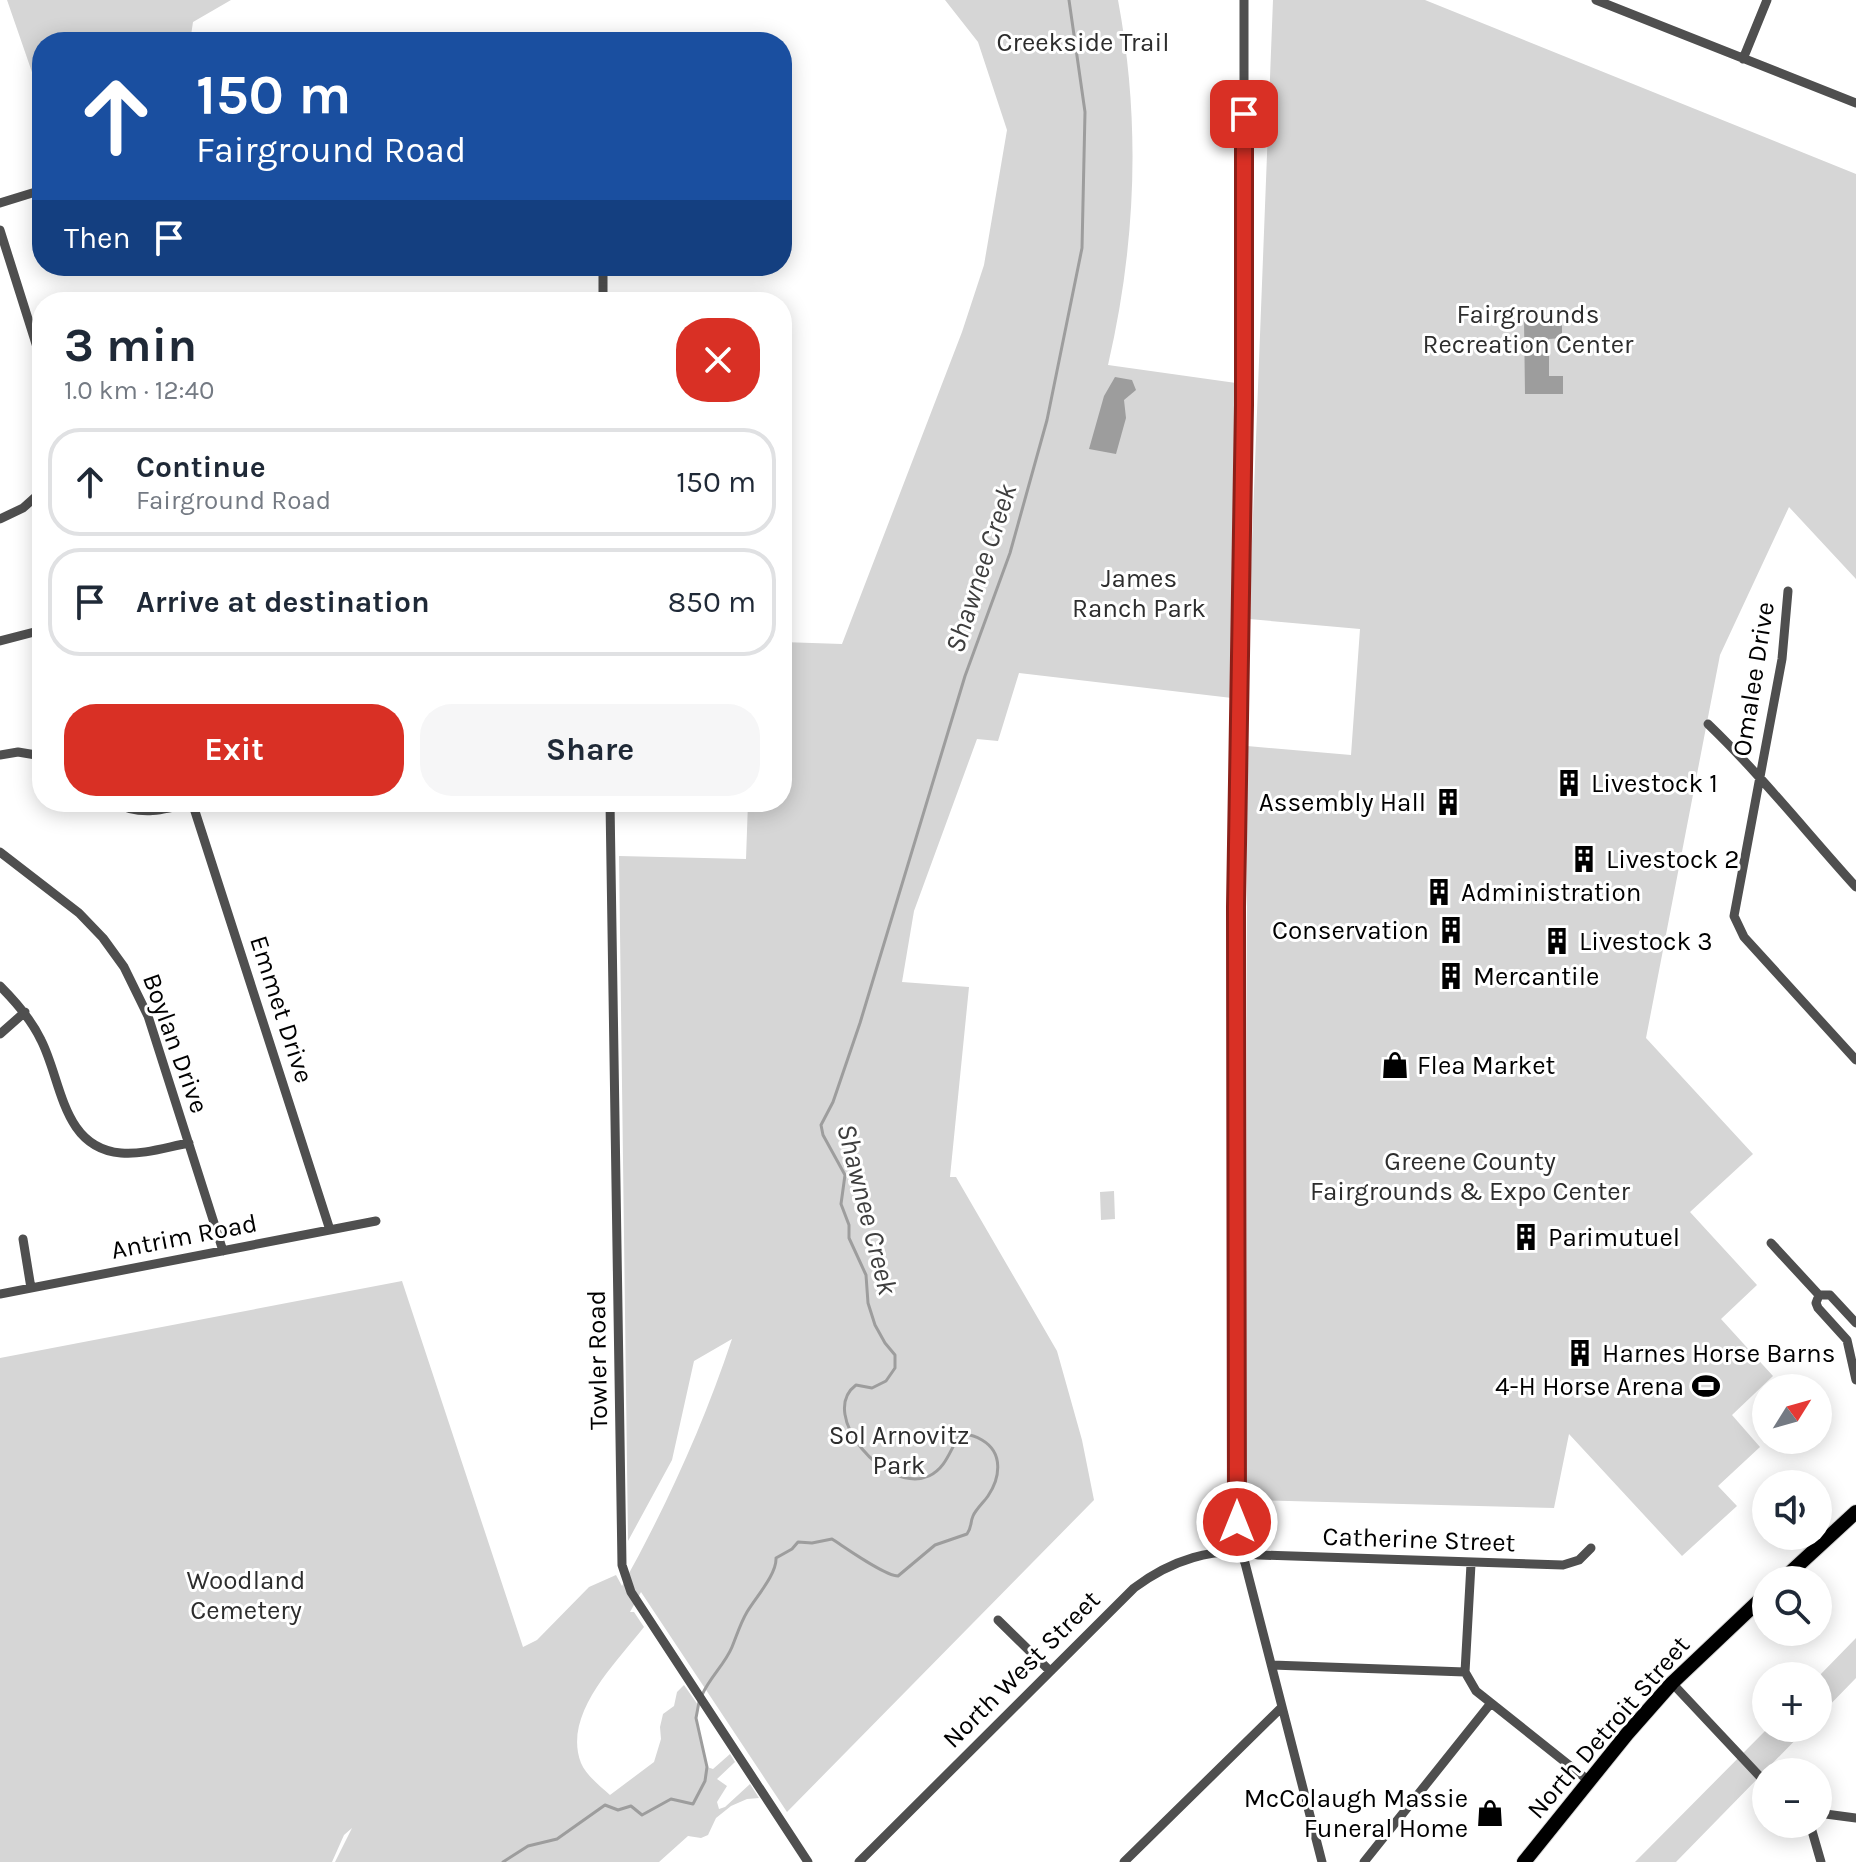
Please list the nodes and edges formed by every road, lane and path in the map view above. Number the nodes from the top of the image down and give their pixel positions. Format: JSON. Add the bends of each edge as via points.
{"nodes":[{"id":1,"x":1244,"y":0,"type":"edge"},
{"id":2,"x":1596,"y":0,"type":"edge"},
{"id":3,"x":1767,"y":0,"type":"edge"},
{"id":4,"x":1743,"y":59,"type":"junction"},
{"id":5,"x":1856,"y":103,"type":"edge"},
{"id":6,"x":32,"y":193,"type":"edge"},
{"id":7,"x":0,"y":203,"type":"edge"},
{"id":8,"x":0,"y":230,"type":"edge"},
{"id":9,"x":5,"y":259,"type":"edge"},
{"id":10,"x":32,"y":335,"type":"edge"},
{"id":11,"x":32,"y":500,"type":"edge"},
{"id":12,"x":0,"y":519,"type":"edge"},
{"id":13,"x":1788,"y":591,"type":"dead end"},
{"id":14,"x":32,"y":633,"type":"edge"},
{"id":15,"x":0,"y":641,"type":"edge"},
{"id":16,"x":1708,"y":724,"type":"dead end"},
{"id":17,"x":32,"y":754,"type":"edge"},
{"id":18,"x":0,"y":755,"type":"edge"},
{"id":19,"x":1760,"y":779,"type":"junction"},
{"id":20,"x":195,"y":812,"type":"edge"},
{"id":21,"x":610,"y":812,"type":"edge"},
{"id":22,"x":0,"y":852,"type":"edge"},
{"id":23,"x":1856,"y":887,"type":"edge"},
{"id":24,"x":0,"y":986,"type":"edge"},
{"id":25,"x":25,"y":1012,"type":"junction"},
{"id":26,"x":0,"y":1034,"type":"edge"},
{"id":27,"x":1856,"y":1060,"type":"edge"},
{"id":28,"x":189,"y":1143,"type":"junction"},
{"id":29,"x":376,"y":1221,"type":"dead end"},
{"id":30,"x":330,"y":1230,"type":"junction"},
{"id":31,"x":23,"y":1239,"type":"dead end"},
{"id":32,"x":1771,"y":1243,"type":"dead end"},
{"id":33,"x":223,"y":1251,"type":"junction"},
{"id":34,"x":31,"y":1288,"type":"junction"},
{"id":35,"x":0,"y":1294,"type":"edge"},
{"id":36,"x":1819,"y":1295,"type":"junction"},
{"id":37,"x":1856,"y":1323,"type":"edge"},
{"id":38,"x":1856,"y":1380,"type":"edge"},
{"id":39,"x":1856,"y":1512,"type":"edge"},
{"id":40,"x":1591,"y":1548,"type":"dead end"},
{"id":41,"x":1240,"y":1551,"type":"junction"},
{"id":42,"x":1471,"y":1564,"type":"junction"},
{"id":43,"x":1797,"y":1566,"type":"edge"},
{"id":44,"x":1752,"y":1607,"type":"edge"},
{"id":45,"x":998,"y":1620,"type":"dead end"},
{"id":46,"x":1272,"y":1665,"type":"junction"},
{"id":47,"x":1050,"y":1671,"type":"junction"},
{"id":48,"x":1465,"y":1672,"type":"junction"},
{"id":49,"x":1672,"y":1683,"type":"junction"},
{"id":50,"x":1491,"y":1703,"type":"junction"},
{"id":51,"x":1282,"y":1707,"type":"junction"},
{"id":52,"x":1752,"y":1768,"type":"edge"},
{"id":53,"x":1589,"y":1781,"type":"junction"},
{"id":54,"x":1832,"y":1815,"type":"edge"},
{"id":55,"x":1856,"y":1818,"type":"edge"},
{"id":56,"x":1814,"y":1838,"type":"edge"},
{"id":57,"x":808,"y":1862,"type":"edge"},
{"id":58,"x":859,"y":1862,"type":"edge"},
{"id":59,"x":1124,"y":1862,"type":"edge"},
{"id":60,"x":1322,"y":1862,"type":"edge"},
{"id":61,"x":1364,"y":1862,"type":"edge"},
{"id":62,"x":1524,"y":1862,"type":"edge"},
{"id":63,"x":1821,"y":1862,"type":"edge"}],
"edges":[{"from":1,"to":41,"type":"street","via":[[1236,907]]},
{"from":2,"to":4,"type":"street"},
{"from":3,"to":4,"type":"street"},
{"from":4,"to":5,"type":"street"},
{"from":6,"to":7,"type":"street"},
{"from":8,"to":9,"type":"street"},
{"from":9,"to":10,"type":"street"},
{"from":11,"to":12,"type":"street"},
{"from":13,"to":19,"type":"street","name":"Omalee Drive","via":[[1782,659]]},
{"from":14,"to":15,"type":"street"},
{"from":16,"to":19,"type":"street"},
{"from":17,"to":18,"type":"street"},
{"from":19,"to":23,"type":"street"},
{"from":19,"to":27,"type":"street","name":"Omalee Drive","via":[[1734,907],[1737,925]]},
{"from":20,"to":30,"type":"street","name":"Emmet Drive"},
{"from":21,"to":57,"type":"street","name":"Towler Road","via":[[620,1554],[631,1592]]},
{"from":22,"to":28,"type":"street","name":"Boylan Drive","via":[[79,913],[124,967],[148,1016]]},
{"from":24,"to":25,"type":"street"},
{"from":25,"to":26,"type":"street"},
{"from":25,"to":28,"type":"street","via":[[42,1041],[69,1117],[87,1140],[125,1153]]},
{"from":28,"to":33,"type":"street","name":"Boylan Drive"},
{"from":29,"to":30,"type":"street","name":"Antrim Road"},
{"from":30,"to":33,"type":"street","name":"Antrim Road"},
{"from":31,"to":34,"type":"street"},
{"from":32,"to":36,"type":"street"},
{"from":33,"to":34,"type":"street","name":"Antrim Road"},
{"from":34,"to":35,"type":"street","name":"Antrim Road"},
{"from":36,"to":37,"type":"street","via":[[1830,1295]]},
{"from":36,"to":38,"type":"street","via":[[1818,1308],[1847,1340]]},
{"from":39,"to":43,"type":"highway"},
{"from":40,"to":42,"type":"street","name":"Catherine Street","via":[[1579,1560],[1563,1565]]},
{"from":41,"to":42,"type":"street","name":"Catherine Street"},
{"from":41,"to":46,"type":"street"},
{"from":41,"to":47,"type":"street","name":"North West Street","via":[[1177,1562],[1148,1578]]},
{"from":42,"to":48,"type":"street"},
{"from":44,"to":49,"type":"highway","name":"North Detroit Street"},
{"from":45,"to":47,"type":"street"},
{"from":46,"to":48,"type":"street"},
{"from":46,"to":51,"type":"street"},
{"from":47,"to":58,"type":"street","name":"North West Street"},
{"from":48,"to":50,"type":"street","via":[[1472,1687]]},
{"from":49,"to":52,"type":"street"},
{"from":49,"to":53,"type":"highway","name":"North Detroit Street"},
{"from":50,"to":53,"type":"street"},
{"from":50,"to":61,"type":"street"},
{"from":51,"to":59,"type":"street"},
{"from":51,"to":60,"type":"street"},
{"from":53,"to":62,"type":"highway","name":"North Detroit Street"},
{"from":54,"to":55,"type":"street"},
{"from":56,"to":63,"type":"street"}]}
